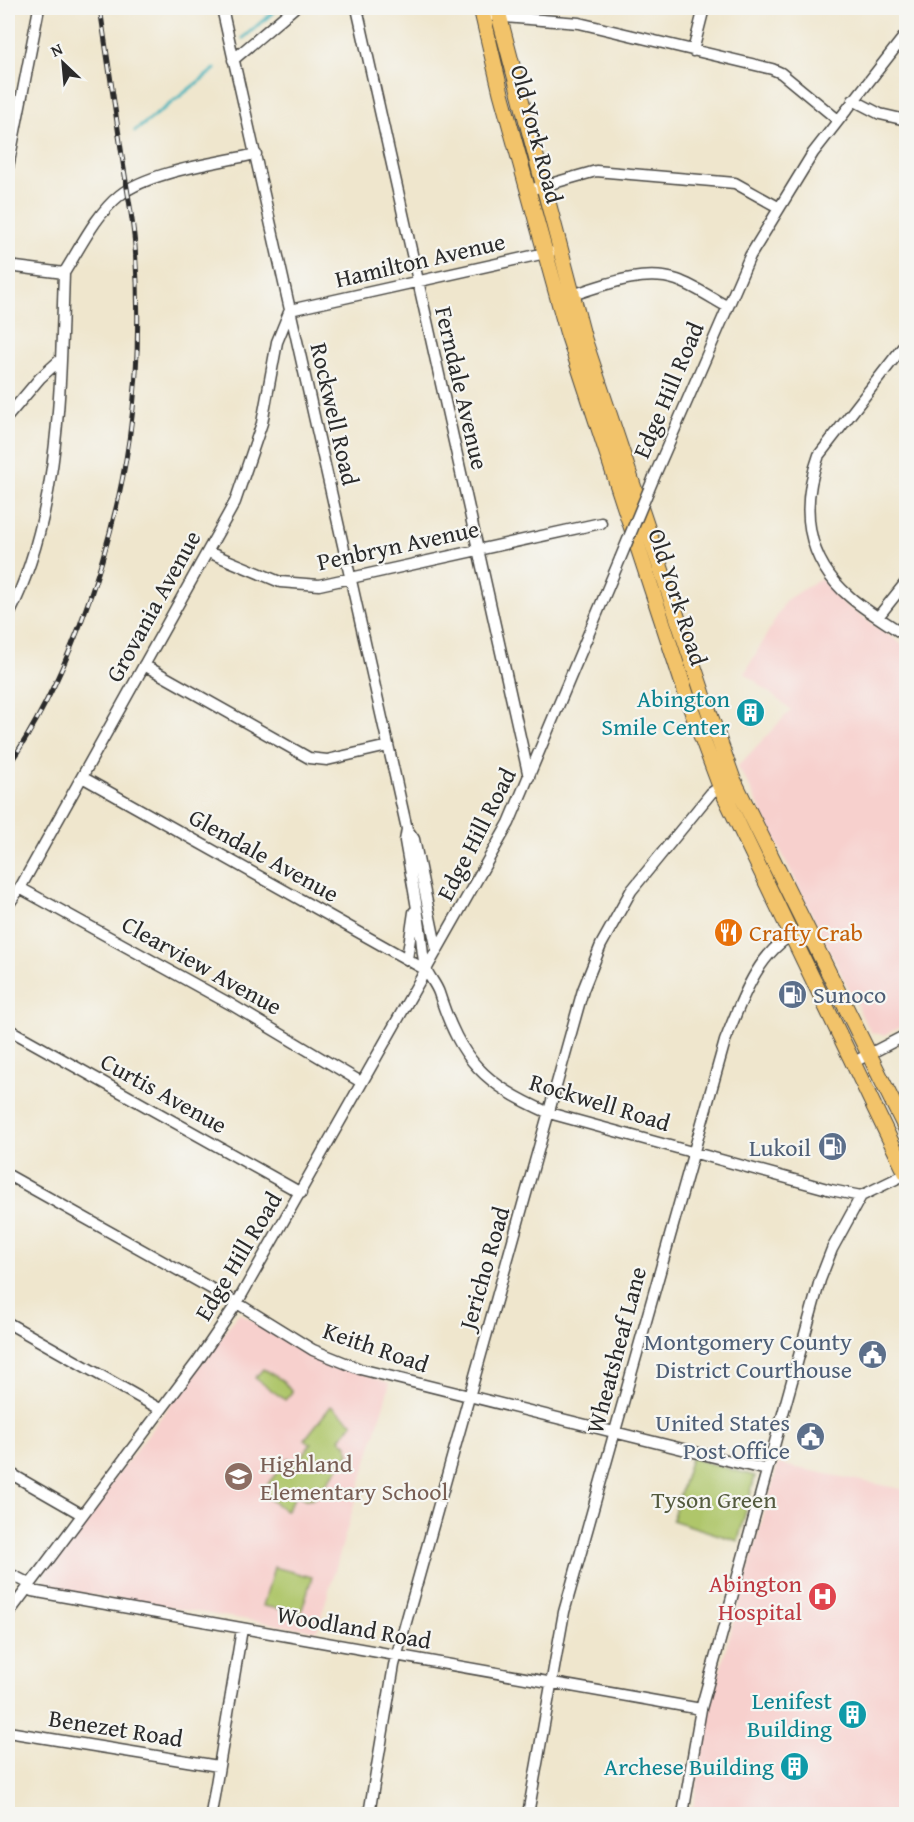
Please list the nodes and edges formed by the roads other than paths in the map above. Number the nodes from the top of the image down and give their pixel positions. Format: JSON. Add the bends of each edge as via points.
{"nodes":[{"id":1,"x":39,"y":8,"type":"edge"},
{"id":2,"x":222,"y":8,"type":"edge"},
{"id":3,"x":294,"y":8,"type":"edge"},
{"id":4,"x":357,"y":8,"type":"edge"},
{"id":5,"x":704,"y":8,"type":"edge"},
{"id":6,"x":490,"y":12,"type":"edge"},
{"id":7,"x":906,"y":34,"type":"edge"},
{"id":8,"x":693,"y":51,"type":"junction"},
{"id":9,"x":234,"y":60,"type":"junction"},
{"id":10,"x":853,"y":100,"type":"junction"},
{"id":11,"x":838,"y":120,"type":"junction"},
{"id":12,"x":906,"y":120,"type":"edge"},
{"id":13,"x":256,"y":154,"type":"junction"},
{"id":14,"x":8,"y":166,"type":"edge"},
{"id":15,"x":536,"y":188,"type":"junction"},
{"id":16,"x":778,"y":207,"type":"junction"},
{"id":17,"x":552,"y":251,"type":"junction"},
{"id":18,"x":8,"y":266,"type":"edge"},
{"id":19,"x":64,"y":273,"type":"junction"},
{"id":20,"x":416,"y":283,"type":"junction"},
{"id":21,"x":572,"y":295,"type":"junction"},
{"id":22,"x":726,"y":306,"type":"junction"},
{"id":23,"x":290,"y":310,"type":"junction"},
{"id":24,"x":906,"y":343,"type":"edge"},
{"id":25,"x":61,"y":359,"type":"junction"},
{"id":26,"x":8,"y":416,"type":"edge"},
{"id":27,"x":601,"y":523,"type":"dead end"},
{"id":28,"x":478,"y":550,"type":"junction"},
{"id":29,"x":208,"y":552,"type":"junction"},
{"id":30,"x":350,"y":578,"type":"junction"},
{"id":31,"x":906,"y":582,"type":"edge"},
{"id":32,"x":8,"y":617,"type":"edge"},
{"id":33,"x":878,"y":617,"type":"junction"},
{"id":34,"x":906,"y":636,"type":"edge"},
{"id":35,"x":144,"y":665,"type":"junction"},
{"id":36,"x":388,"y":746,"type":"junction"},
{"id":37,"x":82,"y":777,"type":"junction"},
{"id":38,"x":529,"y":778,"type":"junction"},
{"id":39,"x":726,"y":783,"type":"junction"},
{"id":40,"x":406,"y":829,"type":"junction"},
{"id":41,"x":20,"y":888,"type":"junction"},
{"id":42,"x":416,"y":900,"type":"junction"},
{"id":43,"x":8,"y":905,"type":"edge"},
{"id":44,"x":808,"y":927,"type":"junction"},
{"id":45,"x":791,"y":935,"type":"junction"},
{"id":46,"x":437,"y":951,"type":"junction"},
{"id":47,"x":407,"y":960,"type":"junction"},
{"id":48,"x":426,"y":970,"type":"junction"},
{"id":49,"x":8,"y":1029,"type":"edge"},
{"id":50,"x":906,"y":1035,"type":"edge"},
{"id":51,"x":871,"y":1053,"type":"junction"},
{"id":52,"x":854,"y":1062,"type":"junction"},
{"id":53,"x":361,"y":1082,"type":"junction"},
{"id":54,"x":549,"y":1113,"type":"junction"},
{"id":55,"x":906,"y":1128,"type":"edge"},
{"id":56,"x":694,"y":1152,"type":"junction"},
{"id":57,"x":906,"y":1174,"type":"edge"},
{"id":58,"x":8,"y":1175,"type":"edge"},
{"id":59,"x":301,"y":1193,"type":"junction"},
{"id":60,"x":861,"y":1196,"type":"junction"},
{"id":61,"x":237,"y":1303,"type":"junction"},
{"id":62,"x":8,"y":1323,"type":"edge"},
{"id":63,"x":470,"y":1396,"type":"junction"},
{"id":64,"x":160,"y":1409,"type":"junction"},
{"id":65,"x":615,"y":1433,"type":"junction"},
{"id":66,"x":767,"y":1470,"type":"junction"},
{"id":67,"x":8,"y":1472,"type":"edge"},
{"id":68,"x":81,"y":1514,"type":"junction"},
{"id":69,"x":8,"y":1573,"type":"edge"},
{"id":70,"x":30,"y":1584,"type":"junction"},
{"id":71,"x":8,"y":1614,"type":"edge"},
{"id":72,"x":242,"y":1629,"type":"junction"},
{"id":73,"x":396,"y":1655,"type":"junction"},
{"id":74,"x":551,"y":1682,"type":"junction"},
{"id":75,"x":701,"y":1709,"type":"junction"},
{"id":76,"x":8,"y":1732,"type":"edge"},
{"id":77,"x":218,"y":1766,"type":"junction"},
{"id":78,"x":212,"y":1815,"type":"edge"},
{"id":79,"x":369,"y":1815,"type":"edge"},
{"id":80,"x":528,"y":1815,"type":"edge"},
{"id":81,"x":683,"y":1815,"type":"edge"}],
"edges":[{"from":1,"to":14,"type":"street"},
{"from":2,"to":9,"type":"street","name":"Rockwell Road"},
{"from":3,"to":9,"type":"street"},
{"from":4,"to":20,"type":"street","name":"Ferndale Avenue"},
{"from":5,"to":8,"type":"street"},
{"from":6,"to":8,"type":"street","via":[[579,22]]},
{"from":6,"to":15,"type":"highway","name":"Old York Road"},
{"from":7,"to":10,"type":"street","name":"Edge Hill Road"},
{"from":8,"to":11,"type":"street","via":[[781,73]]},
{"from":9,"to":13,"type":"street","name":"Rockwell Road"},
{"from":10,"to":11,"type":"street","name":"Edge Hill Road"},
{"from":10,"to":12,"type":"street","via":[[880,114]]},
{"from":11,"to":16,"type":"street","name":"Edge Hill Road"},
{"from":13,"to":19,"type":"street","via":[[142,180],[123,193],[100,218]]},
{"from":13,"to":23,"type":"street","name":"Rockwell Road"},
{"from":15,"to":16,"type":"street","via":[[596,171],[735,183]]},
{"from":15,"to":17,"type":"highway","name":"Old York Road"},
{"from":16,"to":22,"type":"street","name":"Edge Hill Road"},
{"from":17,"to":20,"type":"street","name":"Hamilton Avenue"},
{"from":17,"to":21,"type":"highway","name":"Old York Road"},
{"from":17,"to":39,"type":"highway","name":"Old York Road","via":[[601,439]]},
{"from":18,"to":19,"type":"street"},
{"from":19,"to":25,"type":"street"},
{"from":20,"to":23,"type":"street","name":"Hamilton Avenue"},
{"from":20,"to":28,"type":"street","name":"Ferndale Avenue"},
{"from":21,"to":22,"type":"street","via":[[621,280],[654,277],[675,279]]},
{"from":21,"to":39,"type":"highway","name":"Old York Road","via":[[706,705]]},
{"from":22,"to":38,"type":"street","name":"Edge Hill Road","bridge":true},
{"from":23,"to":29,"type":"street","name":"Grovania Avenue","via":[[277,342],[262,423],[246,471],[235,502]]},
{"from":23,"to":30,"type":"street","name":"Rockwell Road"},
{"from":24,"to":33,"type":"street","via":[[819,454],[807,509],[816,550],[837,585]]},
{"from":25,"to":26,"type":"street"},
{"from":25,"to":32,"type":"street","via":[[56,429],[38,542]]},
{"from":27,"to":28,"type":"street","name":"Penbryn Avenue"},
{"from":28,"to":30,"type":"street","name":"Penbryn Avenue"},
{"from":28,"to":38,"type":"street","name":"Ferndale Avenue"},
{"from":29,"to":30,"type":"street","name":"Penbryn Avenue","via":[[280,582],[319,585]]},
{"from":29,"to":35,"type":"street","name":"Grovania Avenue"},
{"from":30,"to":36,"type":"street","name":"Rockwell Road"},
{"from":31,"to":33,"type":"street"},
{"from":33,"to":34,"type":"street"},
{"from":35,"to":36,"type":"street","via":[[309,758],[327,760]]},
{"from":35,"to":37,"type":"street","name":"Grovania Avenue"},
{"from":36,"to":40,"type":"street","name":"Rockwell Road"},
{"from":37,"to":41,"type":"street","name":"Grovania Avenue"},
{"from":37,"to":47,"type":"street","name":"Glendale Avenue"},
{"from":38,"to":46,"type":"street","name":"Edge Hill Road","via":[[509,824]]},
{"from":39,"to":44,"type":"highway","name":"Old York Road"},
{"from":39,"to":45,"type":"highway","name":"Old York Road"},
{"from":39,"to":54,"type":"street","name":"Jericho Road","via":[[711,793],[631,891],[601,945]]},
{"from":40,"to":42,"type":"street","name":"Rockwell Road"},
{"from":40,"to":46,"type":"street","name":"Rockwell Road","via":[[414,839]]},
{"from":41,"to":43,"type":"street","name":"Grovania Avenue"},
{"from":41,"to":53,"type":"street","name":"Clearview Avenue","via":[[232,1005]]},
{"from":42,"to":47,"type":"street","name":"Rockwell Road"},
{"from":42,"to":48,"type":"street","name":"Rockwell Road"},
{"from":44,"to":45,"type":"street","name":"Wheatsheaf Lane"},
{"from":44,"to":51,"type":"highway","name":"Old York Road"},
{"from":45,"to":52,"type":"highway","name":"Old York Road"},
{"from":45,"to":56,"type":"street","name":"Wheatsheaf Lane","via":[[772,950],[744,995],[725,1041]]},
{"from":46,"to":48,"type":"street","name":"Edge Hill Road"},
{"from":47,"to":48,"type":"street","name":"Glendale Avenue"},
{"from":48,"to":53,"type":"street","name":"Edge Hill Road"},
{"from":48,"to":54,"type":"street","name":"Rockwell Road","via":[[470,1059],[512,1096]]},
{"from":49,"to":59,"type":"street","name":"Curtis Avenue"},
{"from":50,"to":51,"type":"street"},
{"from":51,"to":52,"type":"street"},
{"from":51,"to":55,"type":"highway","name":"Old York Road"},
{"from":52,"to":57,"type":"highway","name":"Old York Road"},
{"from":53,"to":59,"type":"street","name":"Edge Hill Road"},
{"from":54,"to":56,"type":"street","name":"Rockwell Road"},
{"from":54,"to":63,"type":"street","name":"Jericho Road"},
{"from":56,"to":60,"type":"street","name":"Rockwell Road"},
{"from":56,"to":65,"type":"street","name":"Wheatsheaf Lane"},
{"from":57,"to":60,"type":"street"},
{"from":58,"to":61,"type":"street","name":"Keith Road"},
{"from":59,"to":61,"type":"street","name":"Edge Hill Road"},
{"from":60,"to":66,"type":"street","via":[[820,1280]]},
{"from":61,"to":63,"type":"street","name":"Keith Road","via":[[314,1350],[360,1369]]},
{"from":61,"to":64,"type":"street","name":"Edge Hill Road"},
{"from":62,"to":64,"type":"street"},
{"from":63,"to":65,"type":"street","name":"Keith Road"},
{"from":63,"to":73,"type":"street","name":"Jericho Road"},
{"from":64,"to":68,"type":"street","name":"Edge Hill Road"},
{"from":65,"to":66,"type":"street","name":"Keith Road"},
{"from":65,"to":74,"type":"street","name":"Wheatsheaf Lane","via":[[564,1612]]},
{"from":66,"to":75,"type":"street"},
{"from":67,"to":68,"type":"street"},
{"from":68,"to":70,"type":"street","name":"Edge Hill Road"},
{"from":69,"to":70,"type":"street","name":"Woodland Road"},
{"from":70,"to":71,"type":"street","name":"Edge Hill Road"},
{"from":70,"to":72,"type":"street","name":"Woodland Road","via":[[32,1591]]},
{"from":72,"to":73,"type":"street","name":"Woodland Road"},
{"from":72,"to":77,"type":"street"},
{"from":73,"to":74,"type":"street","name":"Woodland Road"},
{"from":73,"to":79,"type":"street","name":"Jericho Road"},
{"from":74,"to":75,"type":"street","name":"Woodland Road"},
{"from":74,"to":80,"type":"street","name":"Wheatsheaf Lane"},
{"from":75,"to":81,"type":"street"},
{"from":76,"to":77,"type":"street","name":"Benezet Road"},
{"from":77,"to":78,"type":"street"}]}
